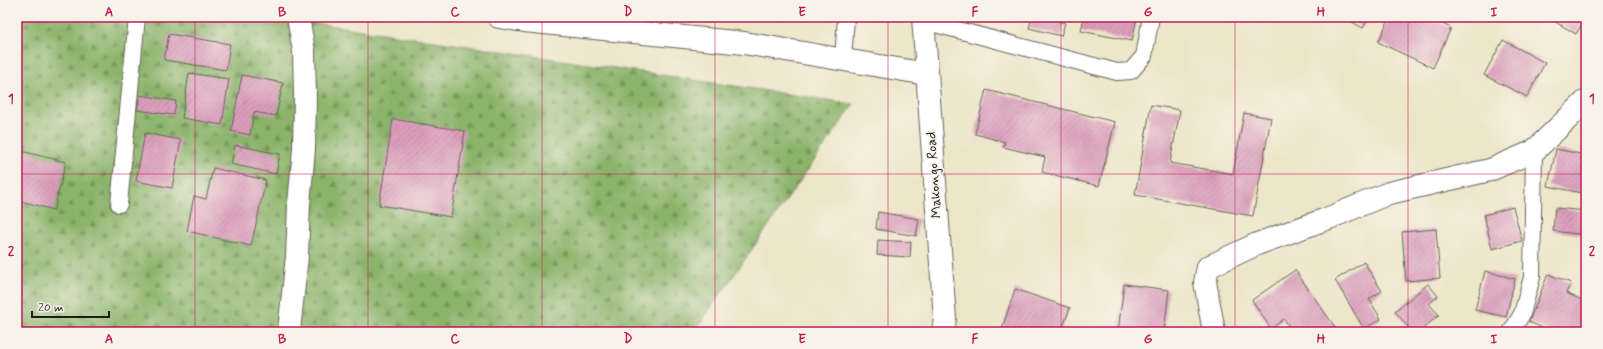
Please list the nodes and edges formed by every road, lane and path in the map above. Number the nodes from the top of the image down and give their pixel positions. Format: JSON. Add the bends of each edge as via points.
{"nodes":[{"id":1,"x":137,"y":17,"type":"edge"},
{"id":2,"x":298,"y":17,"type":"edge"},
{"id":3,"x":499,"y":17,"type":"edge"},
{"id":4,"x":846,"y":17,"type":"edge"},
{"id":5,"x":1151,"y":17,"type":"edge"},
{"id":6,"x":924,"y":19,"type":"edge"},
{"id":7,"x":843,"y":60,"type":"junction"},
{"id":8,"x":927,"y":74,"type":"junction"},
{"id":9,"x":1586,"y":101,"type":"edge"},
{"id":10,"x":1534,"y":151,"type":"junction"},
{"id":11,"x":119,"y":204,"type":"dead end"},
{"id":12,"x":289,"y":331,"type":"edge"},
{"id":13,"x":943,"y":332,"type":"edge"},
{"id":14,"x":1214,"y":332,"type":"edge"},
{"id":15,"x":1511,"y":332,"type":"edge"}],
"edges":[{"from":1,"to":11,"type":"lane"},
{"from":2,"to":12,"type":"street","via":[[304,51],[304,149]]},
{"from":3,"to":7,"type":"street","via":[[744,43]]},
{"from":4,"to":7,"type":"lane"},
{"from":5,"to":6,"type":"lane","via":[[1144,56],[1131,71],[1117,72]]},
{"from":6,"to":8,"type":"street","name":"Makongo Road"},
{"from":7,"to":8,"type":"street"},
{"from":8,"to":13,"type":"street","name":"Makongo Road","via":[[945,319]]},
{"from":9,"to":10,"type":"street"},
{"from":10,"to":14,"type":"street","via":[[1490,170],[1389,193],[1257,244],[1208,266],[1204,282]]},
{"from":10,"to":15,"type":"lane","via":[[1532,277],[1522,314]]}]}
